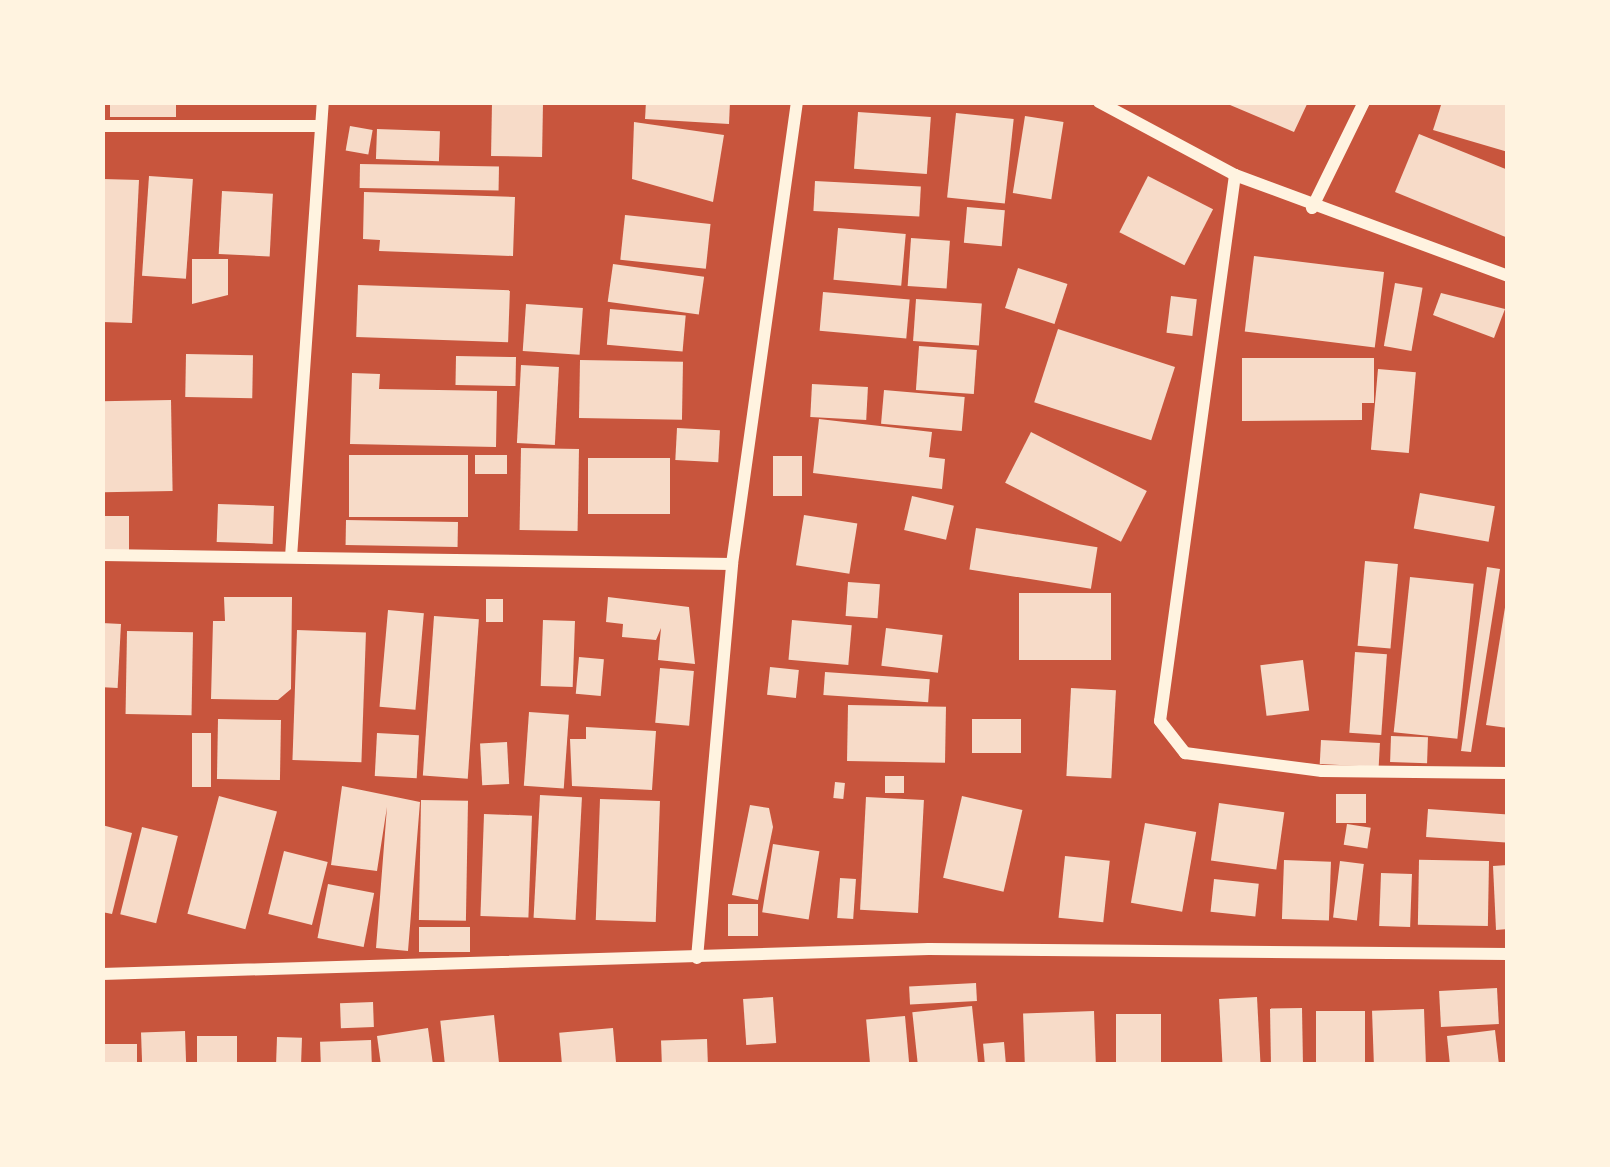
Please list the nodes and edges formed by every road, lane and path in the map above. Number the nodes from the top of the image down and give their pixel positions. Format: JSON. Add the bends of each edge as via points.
{"nodes":[{"id":1,"x":323,"y":102,"type":"edge"},
{"id":2,"x":796,"y":102,"type":"edge"},
{"id":3,"x":1099,"y":102,"type":"edge"},
{"id":4,"x":1364,"y":102,"type":"edge"},
{"id":5,"x":102,"y":126,"type":"edge"},
{"id":6,"x":321,"y":126,"type":"junction"},
{"id":7,"x":1235,"y":176,"type":"junction"},
{"id":8,"x":1312,"y":208,"type":"junction"},
{"id":9,"x":1508,"y":276,"type":"edge"},
{"id":10,"x":102,"y":555,"type":"edge"},
{"id":11,"x":291,"y":557,"type":"junction"},
{"id":12,"x":732,"y":564,"type":"junction"},
{"id":13,"x":1508,"y":773,"type":"edge"},
{"id":14,"x":1508,"y":954,"type":"edge"},
{"id":15,"x":697,"y":958,"type":"junction"},
{"id":16,"x":102,"y":974,"type":"edge"}],
"edges":[{"from":1,"to":6,"type":"street"},
{"from":2,"to":12,"type":"street"},
{"from":3,"to":7,"type":"street"},
{"from":4,"to":8,"type":"street"},
{"from":5,"to":6,"type":"street"},
{"from":6,"to":11,"type":"street"},
{"from":7,"to":8,"type":"street"},
{"from":7,"to":13,"type":"street","via":[[1160,721],[1184,753],[1322,770]]},
{"from":8,"to":9,"type":"street"},
{"from":10,"to":11,"type":"street"},
{"from":11,"to":12,"type":"street"},
{"from":12,"to":15,"type":"street"},
{"from":14,"to":15,"type":"street","via":[[1157,947]]},
{"from":15,"to":16,"type":"street"}]}
